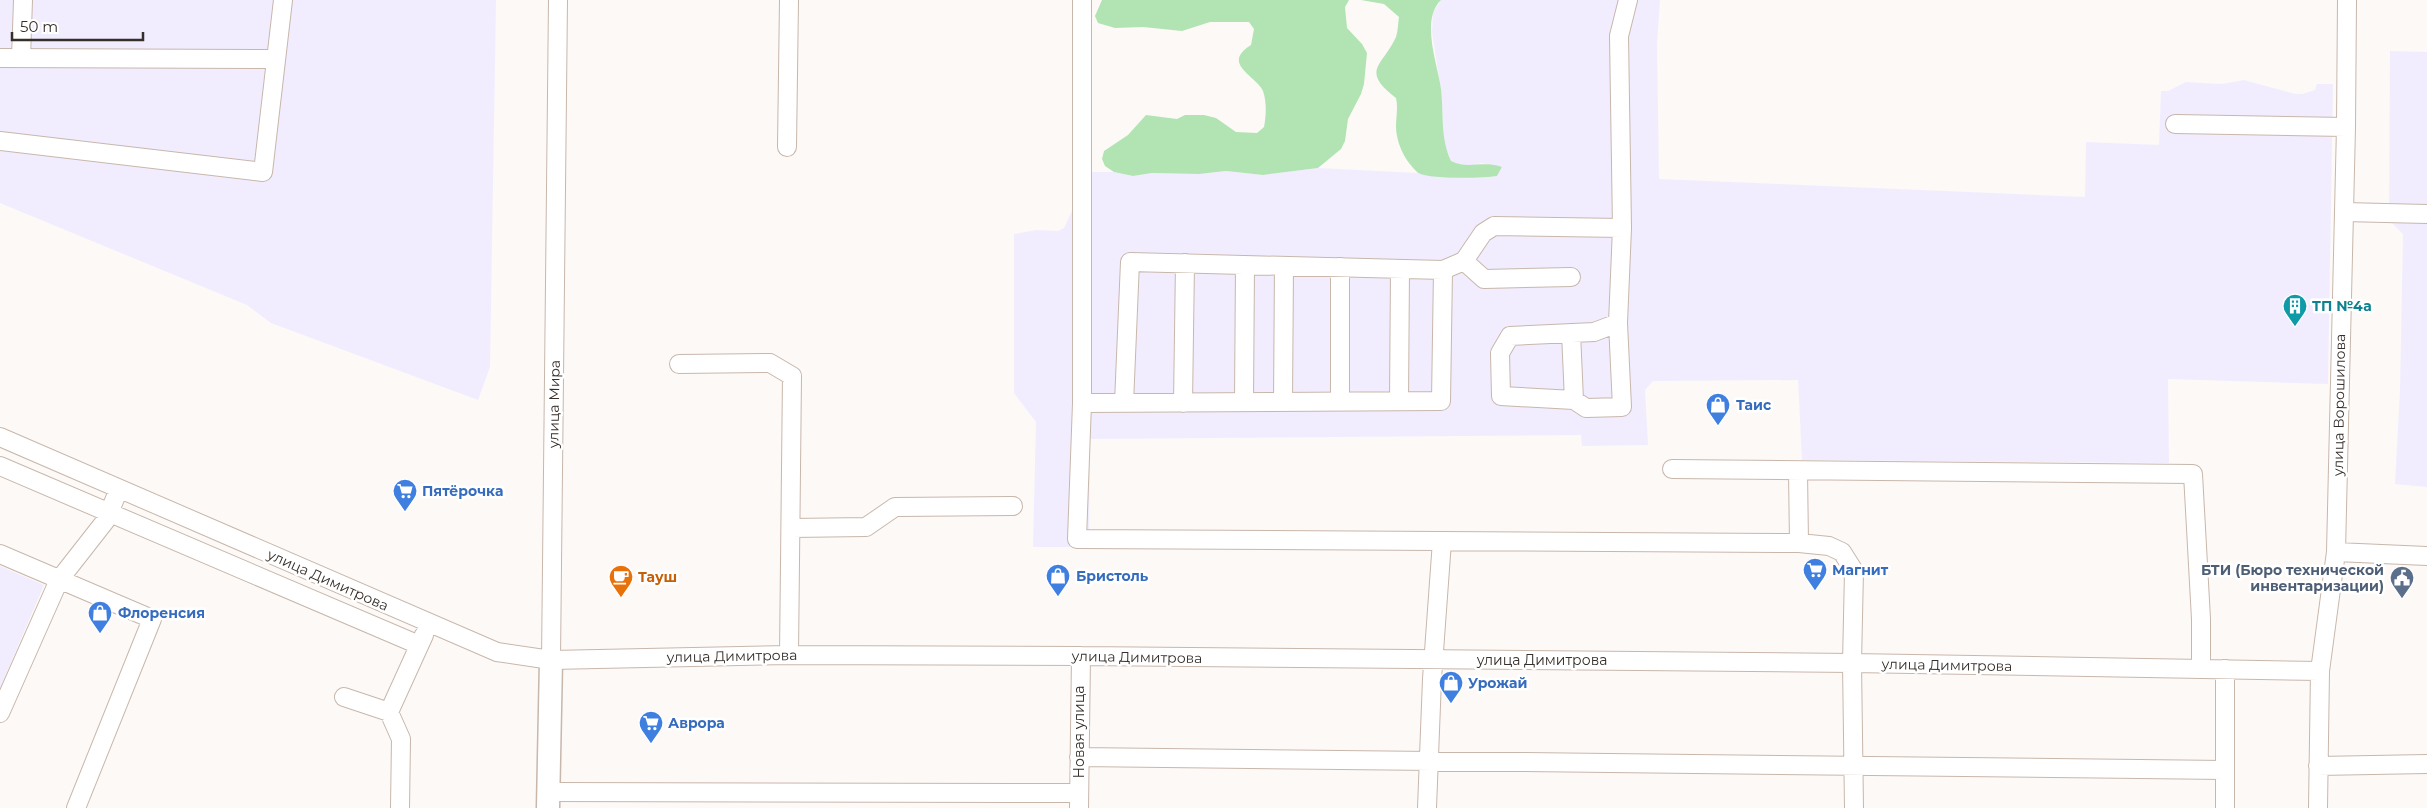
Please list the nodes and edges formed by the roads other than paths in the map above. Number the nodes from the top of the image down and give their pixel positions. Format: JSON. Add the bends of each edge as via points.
{"nodes":[{"id":1,"x":23,"y":0,"type":"edge"},
{"id":2,"x":283,"y":0,"type":"edge"},
{"id":3,"x":558,"y":0,"type":"edge"},
{"id":4,"x":789,"y":0,"type":"edge"},
{"id":5,"x":1082,"y":0,"type":"edge"},
{"id":6,"x":1628,"y":0,"type":"edge"},
{"id":7,"x":2347,"y":0,"type":"edge"},
{"id":8,"x":0,"y":58,"type":"edge"},
{"id":9,"x":21,"y":58,"type":"junction"},
{"id":10,"x":276,"y":59,"type":"junction"},
{"id":11,"x":2175,"y":124,"type":"dead end"},
{"id":12,"x":2346,"y":127,"type":"junction"},
{"id":13,"x":0,"y":141,"type":"edge"},
{"id":14,"x":787,"y":148,"type":"dead end"},
{"id":15,"x":2344,"y":212,"type":"junction"},
{"id":16,"x":2427,"y":214,"type":"edge"},
{"id":17,"x":1622,"y":228,"type":"junction"},
{"id":18,"x":1464,"y":261,"type":"junction"},
{"id":19,"x":1186,"y":263,"type":"junction"},
{"id":20,"x":1245,"y":265,"type":"junction"},
{"id":21,"x":1284,"y":266,"type":"junction"},
{"id":22,"x":1340,"y":267,"type":"junction"},
{"id":23,"x":1400,"y":269,"type":"junction"},
{"id":24,"x":1443,"y":270,"type":"junction"},
{"id":25,"x":1571,"y":277,"type":"dead end"},
{"id":26,"x":1618,"y":323,"type":"junction"},
{"id":27,"x":1571,"y":333,"type":"junction"},
{"id":28,"x":679,"y":364,"type":"dead end"},
{"id":29,"x":1574,"y":400,"type":"junction"},
{"id":30,"x":1399,"y":401,"type":"junction"},
{"id":31,"x":1183,"y":402,"type":"junction"},
{"id":32,"x":1244,"y":402,"type":"junction"},
{"id":33,"x":1283,"y":402,"type":"junction"},
{"id":34,"x":1340,"y":402,"type":"junction"},
{"id":35,"x":1082,"y":403,"type":"junction"},
{"id":36,"x":1124,"y":403,"type":"junction"},
{"id":37,"x":0,"y":437,"type":"edge"},
{"id":38,"x":0,"y":466,"type":"edge"},
{"id":39,"x":1672,"y":469,"type":"dead end"},
{"id":40,"x":1798,"y":471,"type":"junction"},
{"id":41,"x":119,"y":489,"type":"junction"},
{"id":42,"x":1013,"y":506,"type":"dead end"},
{"id":43,"x":109,"y":514,"type":"junction"},
{"id":44,"x":792,"y":528,"type":"junction"},
{"id":45,"x":1442,"y":541,"type":"junction"},
{"id":46,"x":1799,"y":543,"type":"junction"},
{"id":47,"x":2336,"y":552,"type":"junction"},
{"id":48,"x":0,"y":554,"type":"edge"},
{"id":49,"x":2427,"y":556,"type":"edge"},
{"id":50,"x":59,"y":580,"type":"junction"},
{"id":51,"x":430,"y":624,"type":"junction"},
{"id":52,"x":419,"y":645,"type":"junction"},
{"id":53,"x":789,"y":655,"type":"junction"},
{"id":54,"x":1081,"y":656,"type":"junction"},
{"id":55,"x":551,"y":660,"type":"junction"},
{"id":56,"x":1435,"y":660,"type":"junction"},
{"id":57,"x":1852,"y":663,"type":"junction"},
{"id":58,"x":2201,"y":669,"type":"junction"},
{"id":59,"x":2225,"y":669,"type":"junction"},
{"id":60,"x":2320,"y":671,"type":"junction"},
{"id":61,"x":344,"y":698,"type":"dead end"},
{"id":62,"x":389,"y":712,"type":"junction"},
{"id":63,"x":0,"y":713,"type":"edge"},
{"id":64,"x":1079,"y":757,"type":"junction"},
{"id":65,"x":1429,"y":761,"type":"junction"},
{"id":66,"x":2427,"y":764,"type":"edge"},
{"id":67,"x":1854,"y":766,"type":"junction"},
{"id":68,"x":2318,"y":766,"type":"junction"},
{"id":69,"x":2226,"y":770,"type":"junction"},
{"id":70,"x":727,"y":799,"type":"edge"},
{"id":71,"x":548,"y":800,"type":"edge"},
{"id":72,"x":1079,"y":800,"type":"edge"},
{"id":73,"x":76,"y":808,"type":"edge"},
{"id":74,"x":400,"y":808,"type":"edge"},
{"id":75,"x":1427,"y":808,"type":"edge"},
{"id":76,"x":1854,"y":808,"type":"edge"},
{"id":77,"x":2225,"y":808,"type":"edge"},
{"id":78,"x":2318,"y":808,"type":"edge"}],
"edges":[{"from":1,"to":9,"type":"street"},
{"from":2,"to":10,"type":"street"},
{"from":3,"to":55,"type":"street","name":"улица Мира"},
{"from":4,"to":14,"type":"street"},
{"from":5,"to":35,"type":"street"},
{"from":6,"to":17,"type":"street","via":[[1619,36]]},
{"from":7,"to":12,"type":"street","name":"улица Ворошилова"},
{"from":8,"to":9,"type":"street"},
{"from":9,"to":10,"type":"street"},
{"from":10,"to":13,"type":"street","via":[[263,172]]},
{"from":11,"to":12,"type":"street"},
{"from":12,"to":15,"type":"street","name":"улица Ворошилова"},
{"from":15,"to":16,"type":"street"},
{"from":15,"to":47,"type":"street","name":"улица Ворошилова"},
{"from":17,"to":18,"type":"street","via":[[1494,226],[1483,233]]},
{"from":17,"to":26,"type":"street"},
{"from":18,"to":24,"type":"street"},
{"from":18,"to":25,"type":"street","via":[[1484,279]]},
{"from":19,"to":20,"type":"street"},
{"from":19,"to":31,"type":"street"},
{"from":19,"to":36,"type":"street","via":[[1130,262]]},
{"from":20,"to":21,"type":"street"},
{"from":20,"to":32,"type":"street"},
{"from":21,"to":22,"type":"street"},
{"from":21,"to":33,"type":"street"},
{"from":22,"to":23,"type":"street"},
{"from":22,"to":34,"type":"street"},
{"from":23,"to":24,"type":"street"},
{"from":23,"to":30,"type":"street"},
{"from":24,"to":30,"type":"street","via":[[1442,401]]},
{"from":26,"to":27,"type":"street","via":[[1594,332]]},
{"from":26,"to":29,"type":"street","via":[[1622,407],[1586,408]]},
{"from":27,"to":29,"type":"street"},
{"from":27,"to":29,"type":"street","via":[[1510,336],[1500,354],[1501,396]]},
{"from":28,"to":44,"type":"street","via":[[770,363],[792,376]]},
{"from":30,"to":34,"type":"street"},
{"from":31,"to":32,"type":"street"},
{"from":31,"to":36,"type":"street"},
{"from":32,"to":33,"type":"street"},
{"from":33,"to":34,"type":"street"},
{"from":35,"to":36,"type":"street"},
{"from":35,"to":45,"type":"street","via":[[1077,539]]},
{"from":37,"to":41,"type":"street","name":"улица Димитрова"},
{"from":38,"to":43,"type":"street"},
{"from":39,"to":40,"type":"street"},
{"from":40,"to":46,"type":"street"},
{"from":40,"to":58,"type":"street","via":[[2193,474]]},
{"from":41,"to":43,"type":"street"},
{"from":41,"to":51,"type":"street","name":"улица Димитрова"},
{"from":42,"to":44,"type":"street","via":[[895,507],[866,527]]},
{"from":43,"to":50,"type":"street"},
{"from":43,"to":52,"type":"street"},
{"from":44,"to":53,"type":"street"},
{"from":45,"to":46,"type":"street"},
{"from":45,"to":56,"type":"street"},
{"from":46,"to":57,"type":"street","via":[[1835,549],[1849,561],[1854,571]]},
{"from":47,"to":49,"type":"street"},
{"from":47,"to":60,"type":"street","name":"улица Ворошилова"},
{"from":48,"to":50,"type":"street"},
{"from":50,"to":63,"type":"street"},
{"from":50,"to":73,"type":"street","via":[[152,619]]},
{"from":51,"to":52,"type":"street"},
{"from":51,"to":55,"type":"street","name":"улица Димитрова","via":[[497,652]]},
{"from":52,"to":62,"type":"street"},
{"from":53,"to":54,"type":"street","name":"улица Димитрова"},
{"from":53,"to":55,"type":"street","name":"улица Димитрова"},
{"from":54,"to":56,"type":"street","name":"улица Димитрова"},
{"from":54,"to":64,"type":"street","name":"Новая улица"},
{"from":55,"to":71,"type":"main road","name":"улица Мира"},
{"from":56,"to":57,"type":"street","name":"улица Димитрова"},
{"from":56,"to":65,"type":"street"},
{"from":57,"to":58,"type":"street","name":"улица Димитрова"},
{"from":57,"to":67,"type":"street"},
{"from":58,"to":59,"type":"street","name":"улица Димитрова"},
{"from":59,"to":60,"type":"street","name":"улица Димитрова"},
{"from":59,"to":69,"type":"street"},
{"from":60,"to":68,"type":"street","name":"улица Ворошилова"},
{"from":61,"to":62,"type":"street"},
{"from":62,"to":74,"type":"street","via":[[401,739]]},
{"from":64,"to":65,"type":"street"},
{"from":64,"to":72,"type":"street","name":"Новая улица"},
{"from":65,"to":67,"type":"street"},
{"from":65,"to":75,"type":"street"},
{"from":66,"to":68,"type":"street"},
{"from":67,"to":69,"type":"street"},
{"from":67,"to":76,"type":"street"},
{"from":68,"to":78,"type":"street","name":"улица Ворошилова"},
{"from":69,"to":77,"type":"street"},
{"from":70,"to":71,"type":"street"},
{"from":70,"to":72,"type":"street"}]}
